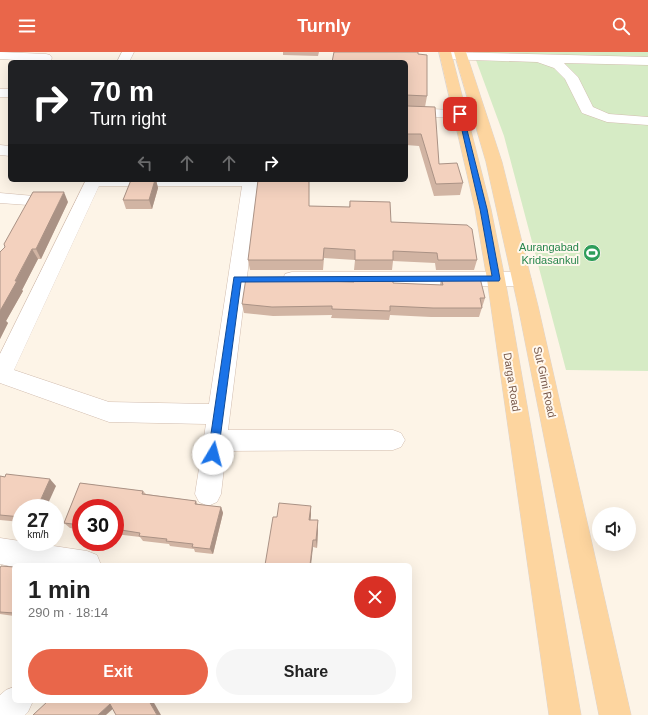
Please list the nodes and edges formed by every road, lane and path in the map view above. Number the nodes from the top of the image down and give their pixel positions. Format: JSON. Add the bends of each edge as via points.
{"nodes":[{"id":1,"x":453,"y":54,"type":"edge"},
{"id":2,"x":0,"y":56,"type":"edge"},
{"id":3,"x":46,"y":57,"type":"edge"},
{"id":4,"x":533,"y":58,"type":"junction"},
{"id":5,"x":648,"y":61,"type":"edge"},
{"id":6,"x":408,"y":112,"type":"edge"},
{"id":7,"x":470,"y":115,"type":"junction"},
{"id":8,"x":648,"y":121,"type":"edge"},
{"id":9,"x":93,"y":182,"type":"edge"},
{"id":10,"x":251,"y":182,"type":"edge"},
{"id":11,"x":0,"y":198,"type":"edge"},
{"id":12,"x":28,"y":200,"type":"edge"},
{"id":13,"x":276,"y":279,"type":"edge"},
{"id":14,"x":496,"y":279,"type":"junction"},
{"id":15,"x":522,"y":279,"type":"junction"},
{"id":16,"x":218,"y":414,"type":"junction"},
{"id":17,"x":393,"y":440,"type":"dead end"},
{"id":18,"x":215,"y":441,"type":"junction"},
{"id":19,"x":208,"y":494,"type":"dead end"},
{"id":20,"x":0,"y":551,"type":"edge"},
{"id":21,"x":75,"y":563,"type":"edge"},
{"id":22,"x":15,"y":703,"type":"edge"},
{"id":23,"x":2,"y":715,"type":"edge"},
{"id":24,"x":565,"y":715,"type":"edge"},
{"id":25,"x":615,"y":715,"type":"edge"}],
"edges":[{"from":1,"to":4,"type":"street"},
{"from":1,"to":7,"type":"main road","name":"Darga Road"},
{"from":2,"to":3,"type":"street"},
{"from":4,"to":5,"type":"street"},
{"from":4,"to":8,"type":"street","via":[[559,65],[571,76],[587,110],[607,118]]},
{"from":6,"to":7,"type":"street"},
{"from":7,"to":14,"type":"main road","name":"Darga Road"},
{"from":7,"to":15,"type":"main road","name":"Sut Girni Road","via":[[494,162]]},
{"from":9,"to":16,"type":"street","via":[[1,374],[109,412]]},
{"from":10,"to":16,"type":"street","via":[[245,279]]},
{"from":11,"to":12,"type":"street"},
{"from":13,"to":14,"type":"street"},
{"from":14,"to":15,"type":"street"},
{"from":14,"to":24,"type":"main road","name":"Darga Road"},
{"from":15,"to":25,"type":"main road","name":"Sut Girni Road"},
{"from":16,"to":18,"type":"street"},
{"from":17,"to":18,"type":"street"},
{"from":18,"to":19,"type":"street"},
{"from":20,"to":21,"type":"street"},
{"from":22,"to":23,"type":"street"}]}
